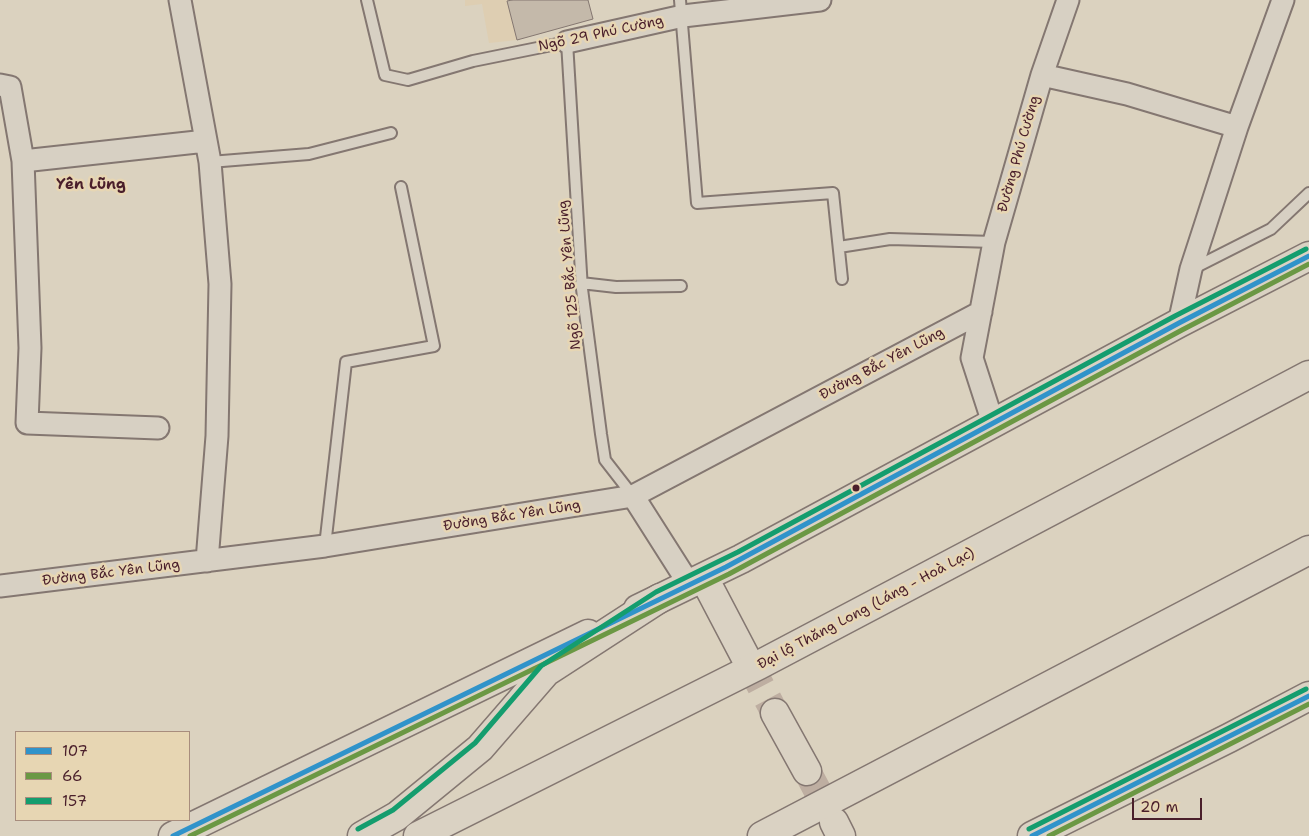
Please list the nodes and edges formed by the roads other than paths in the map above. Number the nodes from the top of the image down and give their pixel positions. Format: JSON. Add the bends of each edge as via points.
{"nodes":[{"id":1,"x":180,"y":0,"type":"edge"},
{"id":2,"x":367,"y":0,"type":"edge"},
{"id":3,"x":820,"y":0,"type":"edge"},
{"id":4,"x":1068,"y":0,"type":"edge"},
{"id":5,"x":1283,"y":0,"type":"edge"},
{"id":6,"x":682,"y":8,"type":"edge"},
{"id":7,"x":567,"y":42,"type":"junction"},
{"id":8,"x":1042,"y":75,"type":"junction"},
{"id":9,"x":0,"y":84,"type":"edge"},
{"id":10,"x":1237,"y":127,"type":"junction"},
{"id":11,"x":391,"y":133,"type":"dead end"},
{"id":12,"x":206,"y":141,"type":"junction"},
{"id":13,"x":23,"y":161,"type":"junction"},
{"id":14,"x":210,"y":162,"type":"junction"},
{"id":15,"x":401,"y":187,"type":"dead end"},
{"id":16,"x":1309,"y":193,"type":"edge"},
{"id":17,"x":994,"y":242,"type":"junction"},
{"id":18,"x":839,"y":247,"type":"junction"},
{"id":19,"x":1309,"y":256,"type":"edge"},
{"id":20,"x":1191,"y":269,"type":"junction"},
{"id":21,"x":842,"y":279,"type":"dead end"},
{"id":22,"x":581,"y":283,"type":"junction"},
{"id":23,"x":681,"y":286,"type":"dead end"},
{"id":24,"x":981,"y":312,"type":"junction"},
{"id":25,"x":1179,"y":322,"type":"junction"},
{"id":26,"x":1309,"y":375,"type":"edge"},
{"id":27,"x":993,"y":423,"type":"junction"},
{"id":28,"x":158,"y":428,"type":"dead end"},
{"id":29,"x":633,"y":496,"type":"junction"},
{"id":30,"x":324,"y":546,"type":"junction"},
{"id":31,"x":1309,"y":550,"type":"edge"},
{"id":32,"x":207,"y":561,"type":"junction"},
{"id":33,"x":696,"y":581,"type":"junction"},
{"id":34,"x":0,"y":586,"type":"edge"},
{"id":35,"x":660,"y":598,"type":"junction"},
{"id":36,"x":748,"y":662,"type":"tunnel mouth"},
{"id":37,"x":1309,"y":696,"type":"edge"},
{"id":38,"x":776,"y":712,"type":"tunnel mouth"},
{"id":39,"x":806,"y":771,"type":"tunnel mouth"},
{"id":40,"x":173,"y":836,"type":"edge"},
{"id":41,"x":362,"y":836,"type":"edge"},
{"id":42,"x":418,"y":836,"type":"edge"},
{"id":43,"x":762,"y":836,"type":"edge"},
{"id":44,"x":1032,"y":836,"type":"edge"}],
"edges":[{"from":1,"to":12,"type":"street"},
{"from":2,"to":7,"type":"lane","name":"Ngõ 29 Phú Cường","via":[[386,75],[408,80],[473,60]]},
{"from":3,"to":6,"type":"street","name":"Ngõ 29 Phú Cường"},
{"from":4,"to":8,"type":"street","name":"Đường Phú Cường"},
{"from":5,"to":10,"type":"street"},
{"from":6,"to":7,"type":"street","name":"Ngõ 29 Phú Cường"},
{"from":6,"to":18,"type":"lane","via":[[697,203],[833,193]]},
{"from":7,"to":22,"type":"lane","name":"Ngõ 125 Bắc Yên Lũng"},
{"from":8,"to":10,"type":"street","via":[[1127,94]]},
{"from":8,"to":17,"type":"street","name":"Đường Phú Cường"},
{"from":9,"to":13,"type":"street","via":[[10,87]]},
{"from":10,"to":20,"type":"street"},
{"from":11,"to":14,"type":"lane","via":[[309,154]]},
{"from":12,"to":13,"type":"street"},
{"from":12,"to":14,"type":"street"},
{"from":13,"to":28,"type":"street","via":[[30,348],[27,423]]},
{"from":14,"to":32,"type":"street","via":[[220,284],[217,436]]},
{"from":15,"to":30,"type":"lane","via":[[434,346],[346,362]]},
{"from":16,"to":20,"type":"lane","via":[[1271,229]]},
{"from":17,"to":18,"type":"lane","via":[[890,239]]},
{"from":17,"to":24,"type":"street","name":"Đường Phú Cường"},
{"from":18,"to":21,"type":"lane"},
{"from":19,"to":25,"type":"main road"},
{"from":20,"to":25,"type":"street"},
{"from":22,"to":23,"type":"lane","via":[[616,287]]},
{"from":22,"to":29,"type":"lane","name":"Ngõ 125 Bắc Yên Lũng","via":[[605,460]]},
{"from":24,"to":27,"type":"street","name":"Đường Phú Cường","via":[[972,358]]},
{"from":24,"to":29,"type":"street","name":"Đường Bắc Yên Lũng"},
{"from":25,"to":27,"type":"main road"},
{"from":26,"to":42,"type":"main road","name":"Đại lộ Thăng Long (Láng - Hoà Lạc)","via":[[759,666]]},
{"from":27,"to":33,"type":"main road"},
{"from":29,"to":30,"type":"street","name":"Đường Bắc Yên Lũng"},
{"from":29,"to":33,"type":"street"},
{"from":30,"to":32,"type":"street","name":"Đường Bắc Yên Lũng"},
{"from":31,"to":43,"type":"main road"},
{"from":32,"to":34,"type":"street","name":"Đường Bắc Yên Lũng"},
{"from":33,"to":35,"type":"main road"},
{"from":33,"to":36,"type":"main road"},
{"from":35,"to":40,"type":"main road"},
{"from":35,"to":41,"type":"main road","via":[[546,672],[480,748],[397,816]]},
{"from":37,"to":44,"type":"main road"},
{"from":38,"to":39,"type":"main road"}]}
